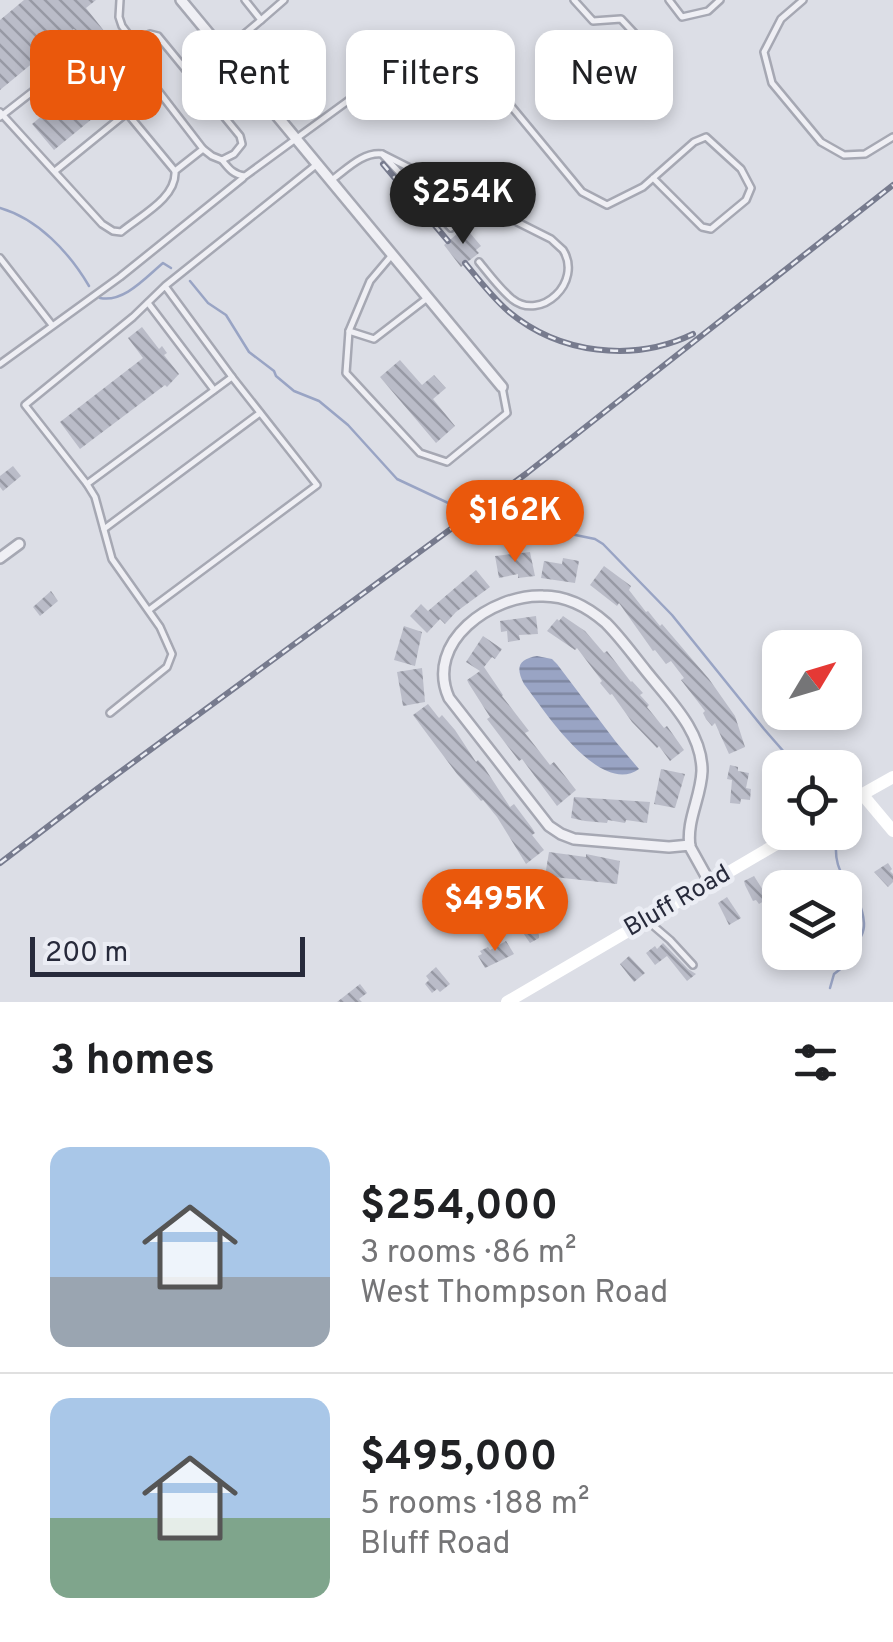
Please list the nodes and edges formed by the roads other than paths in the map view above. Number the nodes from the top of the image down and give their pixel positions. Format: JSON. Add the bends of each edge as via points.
{"nodes":[{"id":1,"x":120,"y":0,"type":"edge"},
{"id":2,"x":180,"y":0,"type":"edge"},
{"id":3,"x":245,"y":0,"type":"edge"},
{"id":4,"x":284,"y":0,"type":"edge"},
{"id":5,"x":574,"y":0,"type":"edge"},
{"id":6,"x":668,"y":0,"type":"edge"},
{"id":7,"x":720,"y":0,"type":"edge"},
{"id":8,"x":802,"y":0,"type":"edge"},
{"id":9,"x":261,"y":20,"type":"junction"},
{"id":10,"x":125,"y":30,"type":"edge"},
{"id":11,"x":205,"y":30,"type":"edge"},
{"id":12,"x":249,"y":30,"type":"edge"},
{"id":13,"x":631,"y":30,"type":"edge"},
{"id":14,"x":162,"y":41,"type":"edge"},
{"id":15,"x":30,"y":93,"type":"edge"},
{"id":16,"x":162,"y":97,"type":"edge"},
{"id":17,"x":1,"y":115,"type":"edge"},
{"id":18,"x":118,"y":120,"type":"edge"},
{"id":19,"x":133,"y":120,"type":"edge"},
{"id":20,"x":279,"y":120,"type":"edge"},
{"id":21,"x":893,"y":137,"type":"edge"},
{"id":22,"x":294,"y":138,"type":"junction"},
{"id":23,"x":203,"y":149,"type":"junction"},
{"id":24,"x":382,"y":154,"type":"junction"},
{"id":25,"x":222,"y":160,"type":"junction"},
{"id":26,"x":316,"y":164,"type":"junction"},
{"id":27,"x":55,"y":171,"type":"junction"},
{"id":28,"x":175,"y":171,"type":"junction"},
{"id":29,"x":245,"y":176,"type":"junction"},
{"id":30,"x":653,"y":178,"type":"junction"},
{"id":31,"x":330,"y":181,"type":"junction"},
{"id":32,"x":451,"y":228,"type":"dead end"},
{"id":33,"x":392,"y":255,"type":"junction"},
{"id":34,"x":0,"y":258,"type":"edge"},
{"id":35,"x":479,"y":262,"type":"dead end"},
{"id":36,"x":166,"y":286,"type":"junction"},
{"id":37,"x":428,"y":298,"type":"junction"},
{"id":38,"x":148,"y":303,"type":"junction"},
{"id":39,"x":52,"y":325,"type":"junction"},
{"id":40,"x":349,"y":331,"type":"junction"},
{"id":41,"x":0,"y":364,"type":"edge"},
{"id":42,"x":232,"y":377,"type":"junction"},
{"id":43,"x":502,"y":387,"type":"joint"},
{"id":44,"x":214,"y":390,"type":"junction"},
{"id":45,"x":260,"y":413,"type":"junction"},
{"id":46,"x":87,"y":484,"type":"junction"},
{"id":47,"x":104,"y":529,"type":"junction"},
{"id":48,"x":19,"y":544,"type":"dead end"},
{"id":49,"x":0,"y":558,"type":"edge"},
{"id":50,"x":148,"y":610,"type":"junction"},
{"id":51,"x":110,"y":712,"type":"dead end"},
{"id":52,"x":893,"y":777,"type":"edge"},
{"id":53,"x":862,"y":794,"type":"joint"},
{"id":54,"x":893,"y":832,"type":"edge"},
{"id":55,"x":690,"y":845,"type":"junction"},
{"id":56,"x":766,"y":850,"type":"edge"},
{"id":57,"x":710,"y":883,"type":"junction"},
{"id":58,"x":647,"y":920,"type":"junction"},
{"id":59,"x":693,"y":965,"type":"dead end"},
{"id":60,"x":506,"y":1002,"type":"edge"}],
"edges":[{"from":1,"to":10,"type":"lane"},
{"from":2,"to":11,"type":"street"},
{"from":3,"to":9,"type":"lane"},
{"from":4,"to":9,"type":"lane"},
{"from":5,"to":13,"type":"lane","via":[[593,22],[621,19]]},
{"from":6,"to":7,"type":"lane","via":[[682,17]]},
{"from":8,"to":21,"type":"lane","via":[[781,18],[764,52],[772,83],[821,142],[844,155],[865,154]]},
{"from":9,"to":12,"type":"lane"},
{"from":14,"to":25,"type":"lane","via":[[240,136],[242,144]]},
{"from":15,"to":17,"type":"lane"},
{"from":16,"to":23,"type":"lane"},
{"from":17,"to":27,"type":"lane"},
{"from":18,"to":27,"type":"lane"},
{"from":19,"to":28,"type":"lane"},
{"from":20,"to":22,"type":"street"},
{"from":22,"to":26,"type":"street"},
{"from":22,"to":29,"type":"lane"},
{"from":22,"to":30,"type":"lane","via":[[430,41],[444,39],[470,56],[582,192],[607,205]]},
{"from":23,"to":25,"type":"lane"},
{"from":23,"to":28,"type":"lane"},
{"from":24,"to":31,"type":"lane","via":[[354,162]]},
{"from":24,"to":32,"type":"lane"},
{"from":24,"to":35,"type":"lane","via":[[551,239],[563,250],[567,280],[548,302],[521,303]]},
{"from":25,"to":29,"type":"lane"},
{"from":26,"to":31,"type":"street"},
{"from":26,"to":36,"type":"lane"},
{"from":27,"to":28,"type":"lane","via":[[102,224],[121,232],[171,192]]},
{"from":29,"to":39,"type":"lane"},
{"from":30,"to":30,"type":"lane","via":[[706,137],[741,168],[751,188],[711,229]]},
{"from":31,"to":33,"type":"street"},
{"from":33,"to":37,"type":"street"},
{"from":33,"to":40,"type":"lane","via":[[370,282]]},
{"from":34,"to":39,"type":"lane"},
{"from":36,"to":38,"type":"lane"},
{"from":36,"to":42,"type":"lane"},
{"from":37,"to":40,"type":"lane","via":[[374,338]]},
{"from":37,"to":43,"type":"street"},
{"from":38,"to":44,"type":"lane"},
{"from":38,"to":46,"type":"lane","via":[[25,404]]},
{"from":39,"to":41,"type":"lane"},
{"from":40,"to":43,"type":"lane","via":[[346,373],[420,453],[447,462],[507,413]]},
{"from":42,"to":44,"type":"lane"},
{"from":42,"to":45,"type":"lane"},
{"from":44,"to":46,"type":"lane"},
{"from":45,"to":47,"type":"lane"},
{"from":45,"to":50,"type":"lane","via":[[317,485]]},
{"from":46,"to":47,"type":"lane"},
{"from":47,"to":50,"type":"lane","via":[[112,559]]},
{"from":48,"to":49,"type":"street"},
{"from":50,"to":51,"type":"lane","via":[[172,654],[167,667]]},
{"from":52,"to":53,"type":"main road"},
{"from":53,"to":54,"type":"main road"},
{"from":55,"to":55,"type":"street","via":[[574,839],[555,830],[446,691],[443,669],[460,632],[490,610],[533,596],[553,596],[598,616],[695,739],[702,774]]},
{"from":55,"to":57,"type":"street"},
{"from":56,"to":57,"type":"main road","name":"Bluff Road"},
{"from":57,"to":58,"type":"main road","name":"Bluff Road"},
{"from":58,"to":59,"type":"lane"},
{"from":58,"to":60,"type":"main road","name":"Bluff Road"}]}
